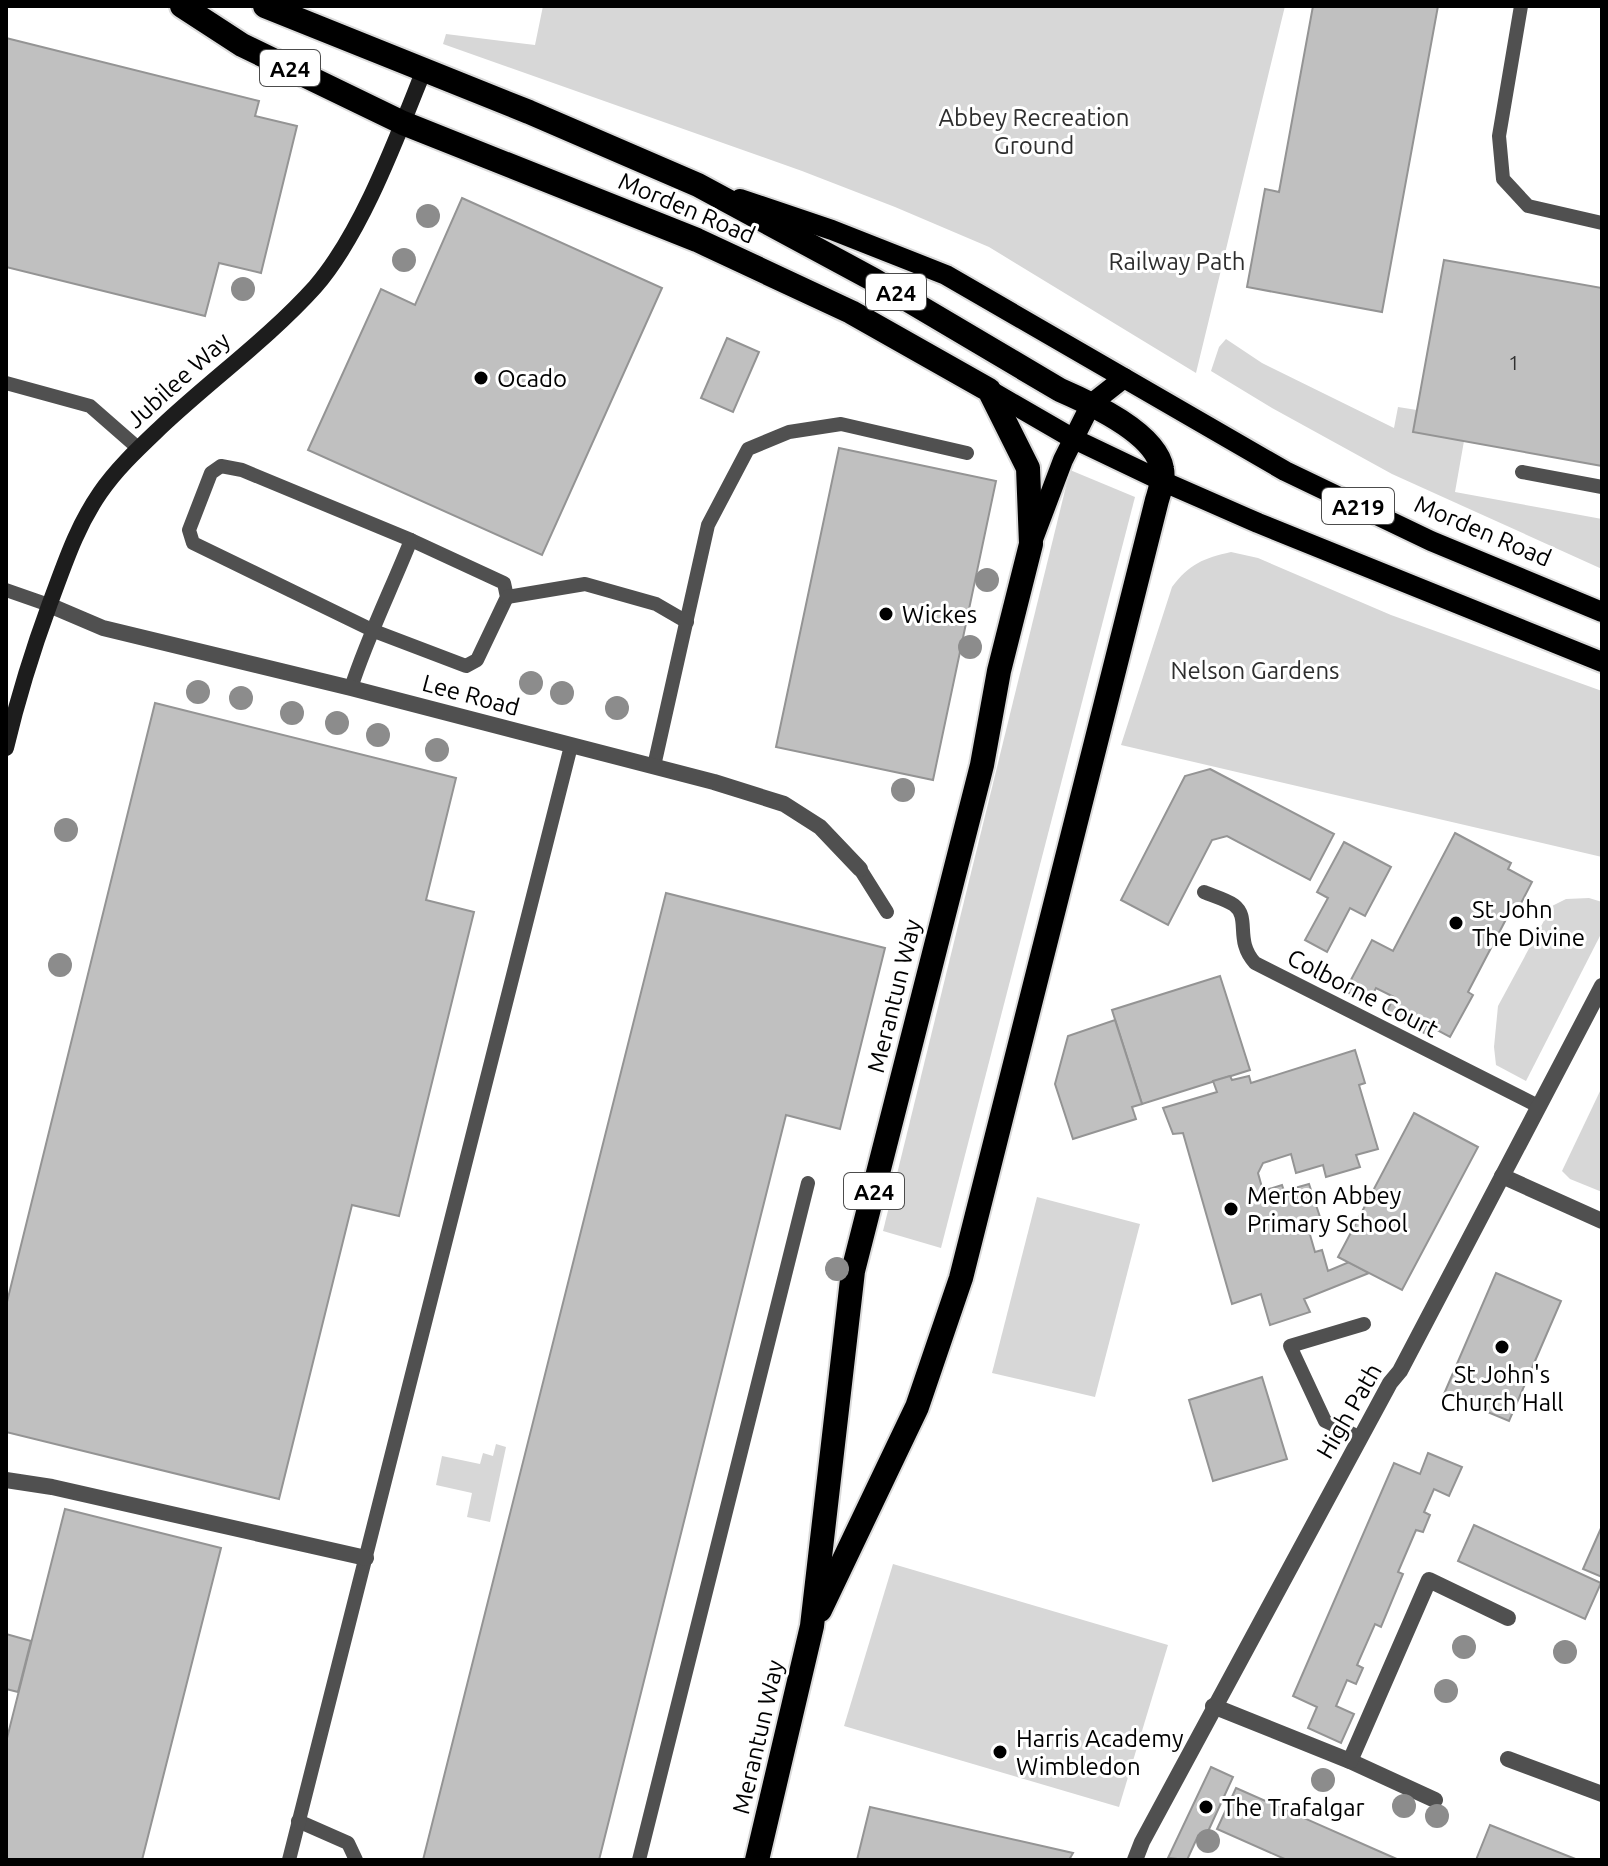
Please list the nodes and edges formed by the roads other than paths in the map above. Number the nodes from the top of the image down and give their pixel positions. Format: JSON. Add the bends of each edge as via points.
{"nodes":[{"id":1,"x":182,"y":6,"type":"edge"},
{"id":2,"x":265,"y":6,"type":"edge"},
{"id":3,"x":1521,"y":6,"type":"edge"},
{"id":4,"x":424,"y":70,"type":"junction"},
{"id":5,"x":403,"y":123,"type":"junction"},
{"id":6,"x":698,"y":185,"type":"junction"},
{"id":7,"x":1602,"y":223,"type":"edge"},
{"id":8,"x":1124,"y":378,"type":"junction"},
{"id":9,"x":6,"y":383,"type":"edge"},
{"id":10,"x":989,"y":390,"type":"junction"},
{"id":11,"x":1091,"y":404,"type":"junction"},
{"id":12,"x":1072,"y":438,"type":"junction"},
{"id":13,"x":138,"y":448,"type":"junction"},
{"id":14,"x":967,"y":453,"type":"dead end"},
{"id":15,"x":1522,"y":472,"type":"dead end"},
{"id":16,"x":1162,"y":481,"type":"junction"},
{"id":17,"x":1602,"y":487,"type":"edge"},
{"id":18,"x":411,"y":540,"type":"junction"},
{"id":19,"x":1031,"y":544,"type":"junction"},
{"id":20,"x":6,"y":590,"type":"edge"},
{"id":21,"x":507,"y":597,"type":"junction"},
{"id":22,"x":49,"y":605,"type":"junction"},
{"id":23,"x":1602,"y":612,"type":"edge"},
{"id":24,"x":687,"y":622,"type":"junction"},
{"id":25,"x":374,"y":631,"type":"junction"},
{"id":26,"x":1602,"y":662,"type":"edge"},
{"id":27,"x":351,"y":688,"type":"junction"},
{"id":28,"x":571,"y":746,"type":"junction"},
{"id":29,"x":6,"y":748,"type":"edge"},
{"id":30,"x":654,"y":766,"type":"junction"},
{"id":31,"x":860,"y":869,"type":"joint"},
{"id":32,"x":1204,"y":892,"type":"dead end"},
{"id":33,"x":887,"y":912,"type":"dead end"},
{"id":34,"x":1602,"y":986,"type":"edge"},
{"id":35,"x":1538,"y":1106,"type":"junction"},
{"id":36,"x":1502,"y":1176,"type":"junction"},
{"id":37,"x":808,"y":1183,"type":"dead end"},
{"id":38,"x":1602,"y":1221,"type":"edge"},
{"id":39,"x":1364,"y":1324,"type":"dead end"},
{"id":40,"x":1359,"y":1437,"type":"junction"},
{"id":41,"x":6,"y":1480,"type":"edge"},
{"id":42,"x":366,"y":1558,"type":"junction"},
{"id":43,"x":1508,"y":1618,"type":"dead end"},
{"id":44,"x":812,"y":1626,"type":"junction"},
{"id":45,"x":1213,"y":1706,"type":"junction"},
{"id":46,"x":1508,"y":1759,"type":"dead end"},
{"id":47,"x":1350,"y":1761,"type":"junction"},
{"id":48,"x":1602,"y":1794,"type":"edge"},
{"id":49,"x":1435,"y":1800,"type":"dead end"},
{"id":50,"x":298,"y":1821,"type":"junction"},
{"id":51,"x":289,"y":1860,"type":"edge"},
{"id":52,"x":356,"y":1860,"type":"edge"},
{"id":53,"x":639,"y":1860,"type":"edge"},
{"id":54,"x":757,"y":1860,"type":"edge"},
{"id":55,"x":1135,"y":1860,"type":"edge"}],
"edges":[{"from":1,"to":5,"type":"highway","name":"Morden Road","number":"A24","via":[[242,45]]},
{"from":2,"to":4,"type":"highway","name":"Morden Road","number":"A24"},
{"from":3,"to":7,"type":"lane","via":[[1499,136],[1503,179],[1528,206]]},
{"from":4,"to":5,"type":"street","name":"Jubilee Way"},
{"from":4,"to":6,"type":"highway","name":"Morden Road","number":"A24"},
{"from":5,"to":10,"type":"highway","name":"Morden Road","number":"A24","via":[[697,240],[851,312]]},
{"from":5,"to":13,"type":"street","name":"Jubilee Way","via":[[350,235],[316,285]]},
{"from":6,"to":8,"type":"main road","name":"Morden Road","number":"A219","via":[[946,275]]},
{"from":6,"to":11,"type":"highway","name":"Morden Road","number":"A24"},
{"from":8,"to":11,"type":"main road"},
{"from":8,"to":23,"type":"main road","name":"Morden Road","number":"A219","via":[[1285,471],[1431,541]]},
{"from":9,"to":13,"type":"lane","via":[[90,406]]},
{"from":10,"to":12,"type":"main road","name":"Morden Road","number":"A219"},
{"from":10,"to":19,"type":"highway","name":"Merantun Way","number":"A24","via":[[1028,468]]},
{"from":11,"to":12,"type":"main road"},
{"from":11,"to":16,"type":"highway","name":"Morden Road","number":"A24","via":[[1146,440],[1157,455]]},
{"from":12,"to":16,"type":"main road","name":"Morden Road","number":"A219"},
{"from":12,"to":19,"type":"main road"},
{"from":13,"to":22,"type":"street","name":"Jubilee Way","via":[[77,528]]},
{"from":14,"to":24,"type":"lane","via":[[841,424],[789,432],[748,449],[708,525]]},
{"from":15,"to":17,"type":"lane"},
{"from":16,"to":26,"type":"main road","name":"Morden Road","number":"A219"},
{"from":16,"to":44,"type":"highway","name":"Merantun Way","number":"A24","via":[[961,1278],[917,1407]]},
{"from":18,"to":21,"type":"lane","via":[[504,583]]},
{"from":18,"to":25,"type":"lane"},
{"from":18,"to":25,"type":"lane","via":[[242,470],[221,466],[211,473],[189,530],[193,543]]},
{"from":19,"to":44,"type":"highway","name":"Merantun Way","number":"A24","via":[[982,765],[853,1271]]},
{"from":20,"to":22,"type":"lane"},
{"from":21,"to":24,"type":"lane","via":[[585,584],[656,604]]},
{"from":21,"to":25,"type":"lane","via":[[477,660],[466,666]]},
{"from":22,"to":27,"type":"street","name":"Lee Road","via":[[103,628]]},
{"from":22,"to":29,"type":"street","name":"Jubilee Way"},
{"from":24,"to":30,"type":"lane"},
{"from":25,"to":27,"type":"lane"},
{"from":27,"to":28,"type":"street","name":"Lee Road"},
{"from":28,"to":30,"type":"street","name":"Lee Road"},
{"from":28,"to":42,"type":"lane"},
{"from":30,"to":31,"type":"street","name":"Lee Road","via":[[784,804],[820,827]]},
{"from":31,"to":33,"type":"lane"},
{"from":32,"to":35,"type":"lane","name":"Colborne Court","via":[[1235,906],[1244,921],[1246,953],[1255,963]]},
{"from":34,"to":35,"type":"street","name":"High Path"},
{"from":35,"to":36,"type":"street","name":"High Path"},
{"from":36,"to":38,"type":"street"},
{"from":36,"to":40,"type":"street","name":"High Path","via":[[1400,1371]]},
{"from":37,"to":53,"type":"lane"},
{"from":39,"to":40,"type":"lane","via":[[1290,1346],[1325,1421]]},
{"from":40,"to":45,"type":"street","name":"High Path"},
{"from":41,"to":42,"type":"street"},
{"from":42,"to":50,"type":"lane"},
{"from":43,"to":47,"type":"street","via":[[1429,1580]]},
{"from":44,"to":54,"type":"highway","name":"Merantun Way","number":"A24"},
{"from":45,"to":47,"type":"street"},
{"from":45,"to":55,"type":"street","name":"High Path"},
{"from":46,"to":48,"type":"street"},
{"from":47,"to":49,"type":"street"},
{"from":50,"to":51,"type":"lane"},
{"from":50,"to":52,"type":"lane","via":[[348,1843]]}]}
